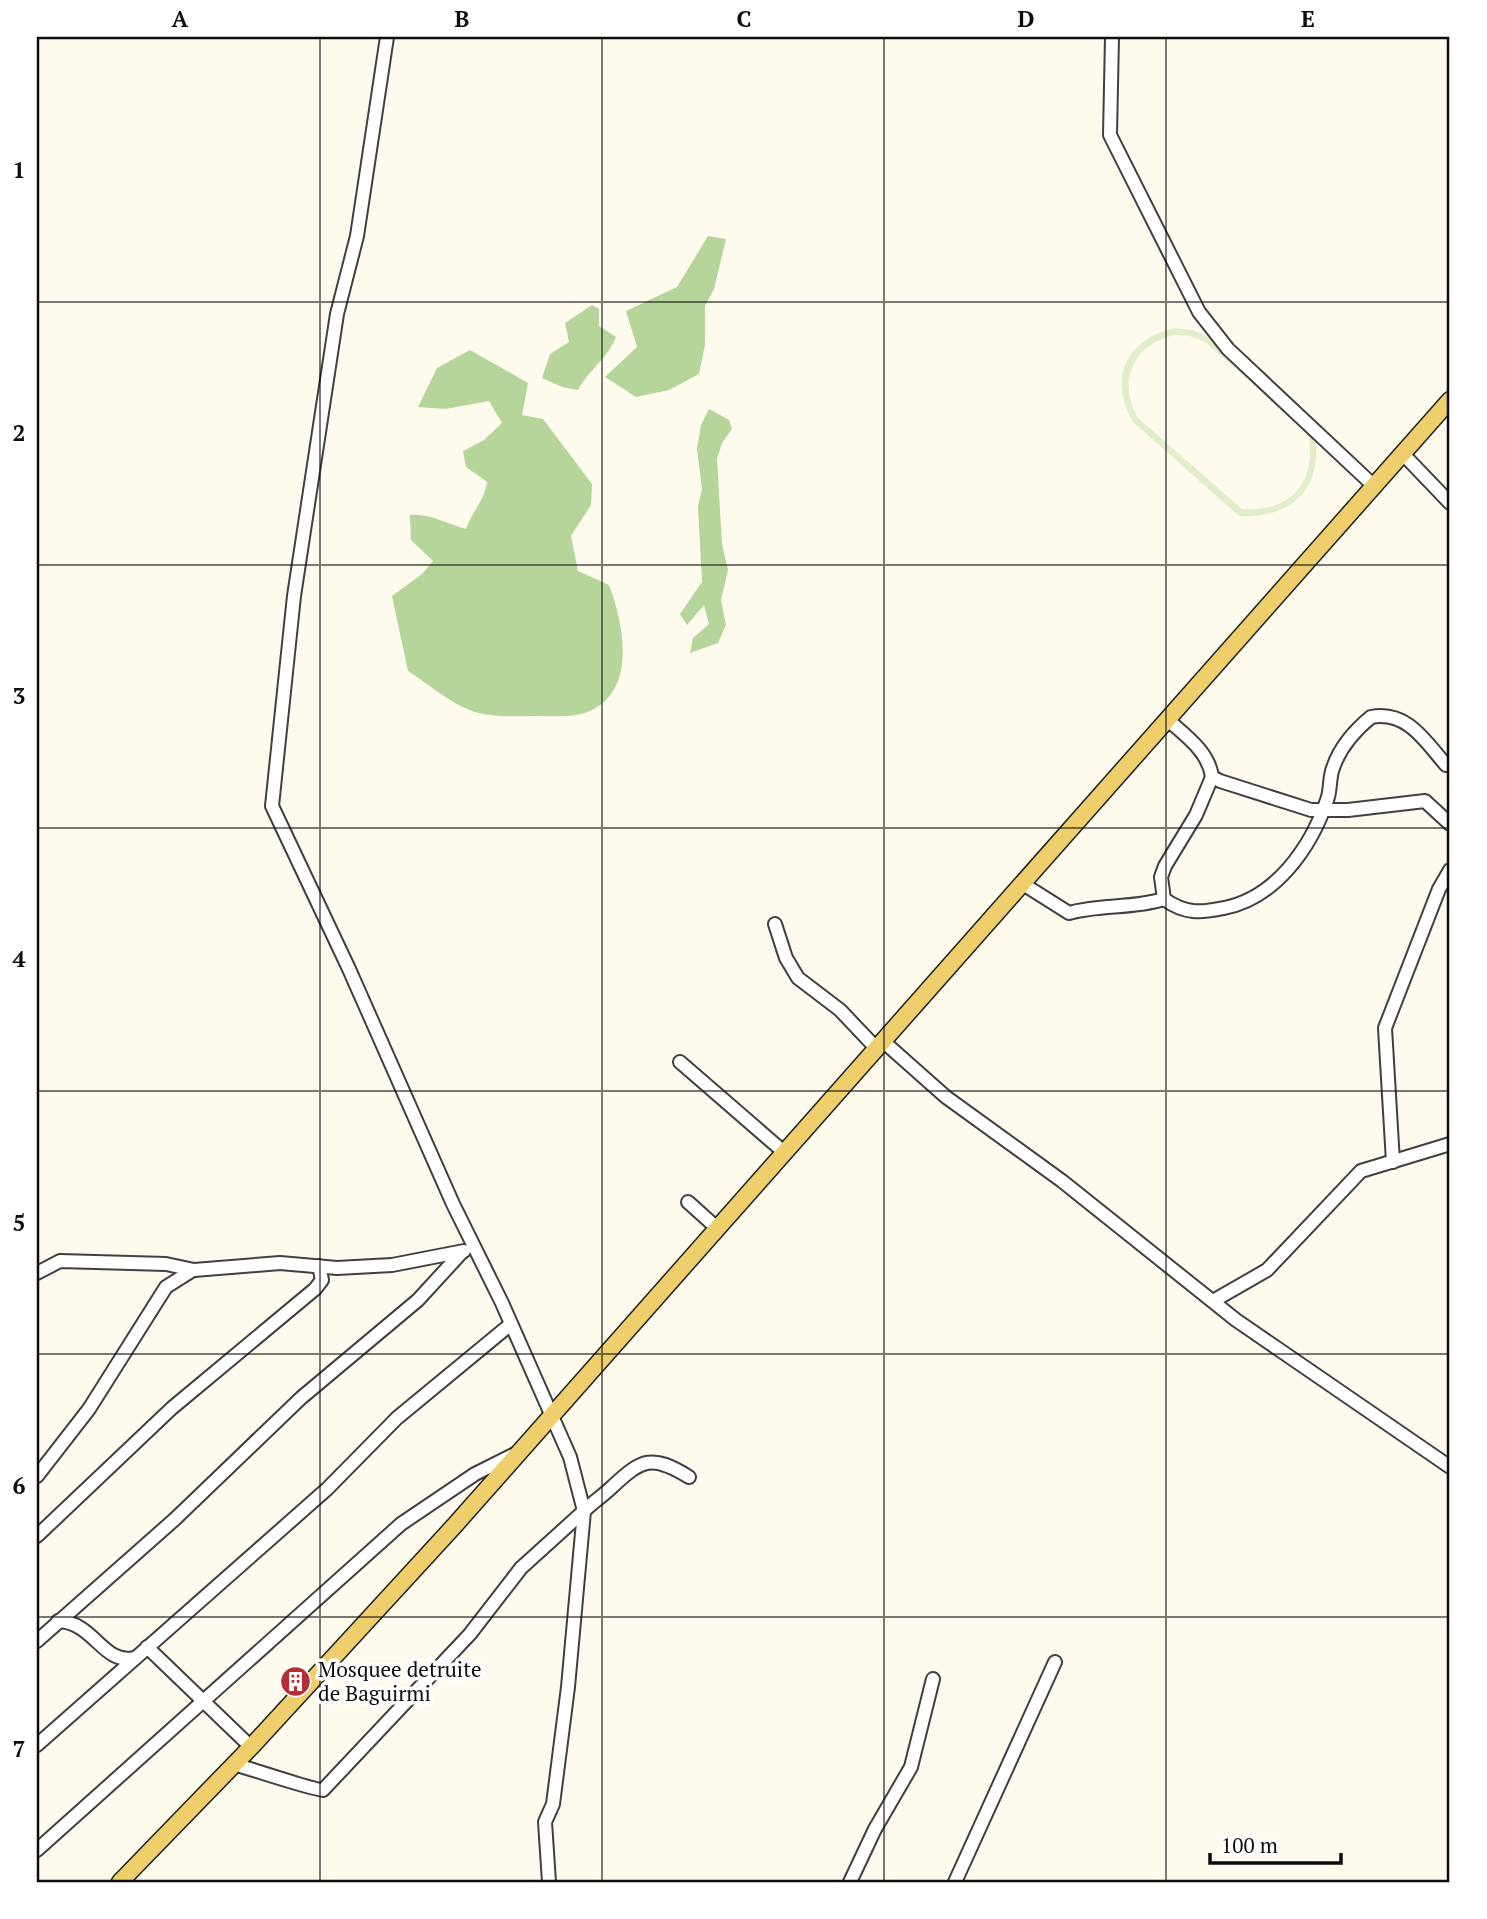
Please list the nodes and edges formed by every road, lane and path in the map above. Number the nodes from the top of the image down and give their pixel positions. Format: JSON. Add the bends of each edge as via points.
{"nodes":[{"id":1,"x":387,"y":37,"type":"edge"},
{"id":2,"x":1112,"y":37,"type":"edge"},
{"id":3,"x":1450,"y":400,"type":"edge"},
{"id":4,"x":1403,"y":454,"type":"junction"},
{"id":5,"x":1374,"y":486,"type":"junction"},
{"id":6,"x":1450,"y":503,"type":"edge"},
{"id":7,"x":1168,"y":720,"type":"junction"},
{"id":8,"x":1446,"y":765,"type":"dead end"},
{"id":9,"x":1212,"y":778,"type":"junction"},
{"id":10,"x":1323,"y":810,"type":"junction"},
{"id":11,"x":1450,"y":824,"type":"edge"},
{"id":12,"x":1450,"y":870,"type":"edge"},
{"id":13,"x":1023,"y":884,"type":"junction"},
{"id":14,"x":1164,"y":899,"type":"junction"},
{"id":15,"x":775,"y":925,"type":"dead end"},
{"id":16,"x":881,"y":1045,"type":"junction"},
{"id":17,"x":680,"y":1062,"type":"dead end"},
{"id":18,"x":1450,"y":1144,"type":"edge"},
{"id":19,"x":785,"y":1153,"type":"junction"},
{"id":20,"x":1393,"y":1163,"type":"junction"},
{"id":21,"x":688,"y":1202,"type":"dead end"},
{"id":22,"x":718,"y":1229,"type":"junction"},
{"id":23,"x":468,"y":1250,"type":"junction"},
{"id":24,"x":166,"y":1264,"type":"junction"},
{"id":25,"x":319,"y":1266,"type":"junction"},
{"id":26,"x":194,"y":1270,"type":"junction"},
{"id":27,"x":37,"y":1273,"type":"edge"},
{"id":28,"x":166,"y":1287,"type":"junction"},
{"id":29,"x":1213,"y":1301,"type":"junction"},
{"id":30,"x":511,"y":1324,"type":"junction"},
{"id":31,"x":551,"y":1417,"type":"junction"},
{"id":32,"x":519,"y":1452,"type":"junction"},
{"id":33,"x":1450,"y":1467,"type":"edge"},
{"id":34,"x":37,"y":1476,"type":"edge"},
{"id":35,"x":689,"y":1477,"type":"dead end"},
{"id":36,"x":584,"y":1511,"type":"junction"},
{"id":37,"x":37,"y":1536,"type":"edge"},
{"id":38,"x":58,"y":1621,"type":"junction"},
{"id":39,"x":37,"y":1641,"type":"edge"},
{"id":40,"x":147,"y":1647,"type":"junction"},
{"id":41,"x":134,"y":1658,"type":"junction"},
{"id":42,"x":1055,"y":1662,"type":"dead end"},
{"id":43,"x":933,"y":1679,"type":"dead end"},
{"id":44,"x":202,"y":1701,"type":"junction"},
{"id":45,"x":37,"y":1745,"type":"edge"},
{"id":46,"x":251,"y":1747,"type":"junction"},
{"id":47,"x":234,"y":1764,"type":"junction"},
{"id":48,"x":37,"y":1850,"type":"edge"},
{"id":49,"x":120,"y":1882,"type":"edge"},
{"id":50,"x":549,"y":1882,"type":"edge"},
{"id":51,"x":850,"y":1882,"type":"edge"},
{"id":52,"x":955,"y":1882,"type":"edge"}],
"edges":[{"from":1,"to":23,"type":"street","via":[[357,236],[334,335],[294,596],[271,792],[272,806]]},
{"from":2,"to":5,"type":"street","via":[[1110,135],[1199,312],[1228,349]]},
{"from":3,"to":4,"type":"main road"},
{"from":4,"to":5,"type":"main road"},
{"from":4,"to":6,"type":"street"},
{"from":5,"to":7,"type":"main road"},
{"from":7,"to":9,"type":"street","via":[[1197,747]]},
{"from":7,"to":13,"type":"main road"},
{"from":8,"to":10,"type":"street","via":[[1403,721],[1393,716],[1371,717],[1343,745]]},
{"from":9,"to":10,"type":"street","via":[[1281,802]]},
{"from":9,"to":14,"type":"street","via":[[1165,866],[1161,877]]},
{"from":10,"to":11,"type":"street","via":[[1425,801]]},
{"from":10,"to":14,"type":"street","via":[[1314,833],[1292,864],[1256,898],[1192,913]]},
{"from":12,"to":20,"type":"street","via":[[1385,1028]]},
{"from":13,"to":14,"type":"street","via":[[1069,913]]},
{"from":13,"to":16,"type":"main road"},
{"from":15,"to":16,"type":"street","via":[[798,978]]},
{"from":16,"to":19,"type":"main road"},
{"from":16,"to":29,"type":"street"},
{"from":17,"to":19,"type":"street"},
{"from":18,"to":20,"type":"street"},
{"from":19,"to":22,"type":"main road"},
{"from":20,"to":29,"type":"street","via":[[1361,1171],[1267,1270]]},
{"from":21,"to":22,"type":"street"},
{"from":22,"to":31,"type":"main road"},
{"from":23,"to":25,"type":"street","via":[[392,1265]]},
{"from":23,"to":30,"type":"street"},
{"from":23,"to":38,"type":"street","via":[[418,1300],[301,1398],[175,1519]]},
{"from":24,"to":26,"type":"street"},
{"from":24,"to":27,"type":"street","via":[[60,1261]]},
{"from":24,"to":28,"type":"street"},
{"from":25,"to":26,"type":"street","via":[[280,1263]]},
{"from":25,"to":37,"type":"street","via":[[321,1280],[315,1289],[172,1408]]},
{"from":26,"to":28,"type":"street"},
{"from":28,"to":34,"type":"street","via":[[89,1409]]},
{"from":29,"to":33,"type":"street"},
{"from":30,"to":31,"type":"street"},
{"from":30,"to":40,"type":"street","via":[[397,1418],[327,1489]]},
{"from":31,"to":32,"type":"main road"},
{"from":31,"to":36,"type":"street","via":[[577,1477]]},
{"from":32,"to":44,"type":"street","via":[[409,1517]]},
{"from":32,"to":46,"type":"main road"},
{"from":35,"to":36,"type":"street","via":[[667,1466],[642,1463]]},
{"from":36,"to":47,"type":"street","via":[[521,1568],[470,1634],[323,1790],[313,1791]]},
{"from":36,"to":50,"type":"street","via":[[568,1687],[553,1804],[545,1822]]},
{"from":38,"to":39,"type":"street"},
{"from":38,"to":41,"type":"street","via":[[78,1624],[112,1655]]},
{"from":40,"to":41,"type":"street"},
{"from":40,"to":44,"type":"street"},
{"from":41,"to":45,"type":"street"},
{"from":42,"to":52,"type":"street"},
{"from":43,"to":51,"type":"street","via":[[911,1767]]},
{"from":44,"to":46,"type":"street"},
{"from":44,"to":48,"type":"street"},
{"from":46,"to":47,"type":"main road"},
{"from":47,"to":49,"type":"main road"}]}
